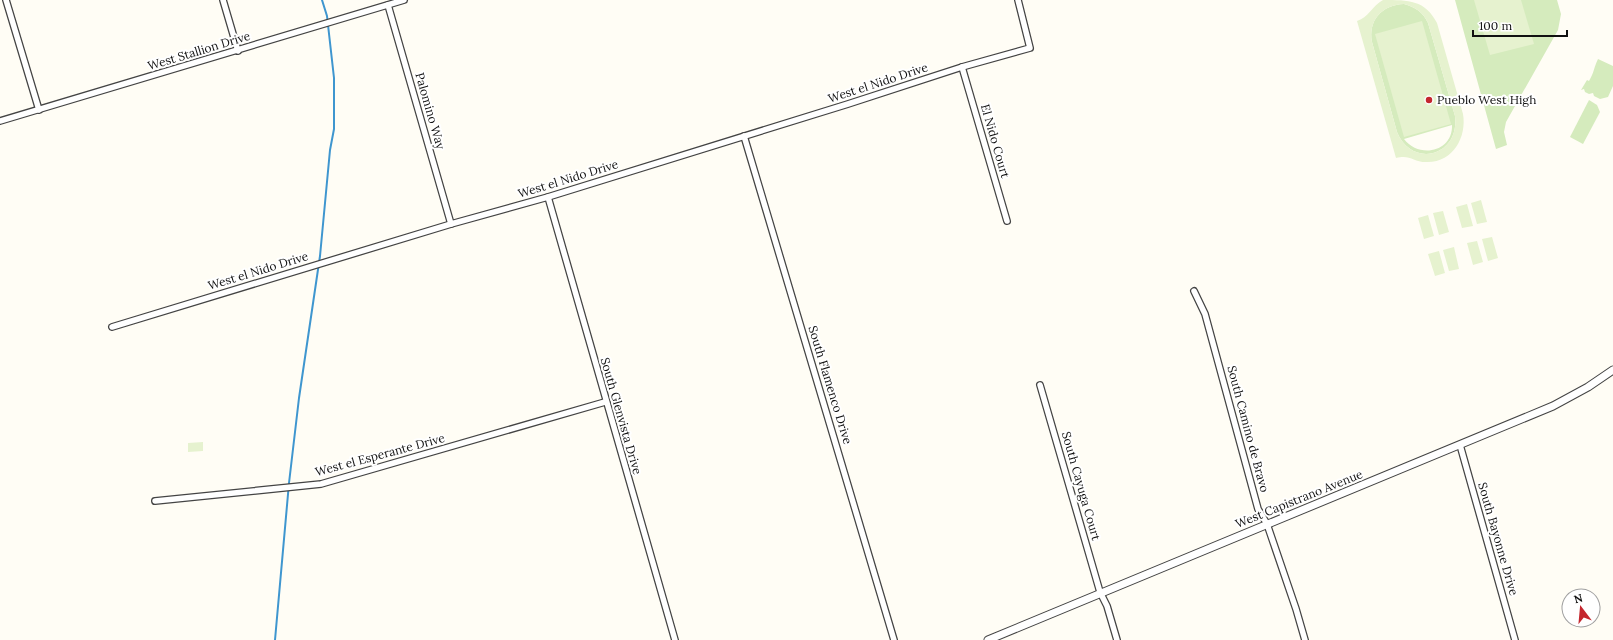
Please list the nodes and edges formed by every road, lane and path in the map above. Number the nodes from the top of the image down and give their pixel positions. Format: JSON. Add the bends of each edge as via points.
{"nodes":[{"id":1,"x":6,"y":0,"type":"edge"},
{"id":2,"x":223,"y":0,"type":"edge"},
{"id":3,"x":404,"y":0,"type":"edge"},
{"id":4,"x":1018,"y":0,"type":"edge"},
{"id":5,"x":388,"y":5,"type":"junction"},
{"id":6,"x":238,"y":51,"type":"junction"},
{"id":7,"x":962,"y":67,"type":"junction"},
{"id":8,"x":39,"y":110,"type":"junction"},
{"id":9,"x":0,"y":121,"type":"edge"},
{"id":10,"x":744,"y":136,"type":"junction"},
{"id":11,"x":548,"y":197,"type":"junction"},
{"id":12,"x":1007,"y":221,"type":"dead end"},
{"id":13,"x":451,"y":224,"type":"junction"},
{"id":14,"x":1194,"y":291,"type":"dead end"},
{"id":15,"x":112,"y":327,"type":"dead end"},
{"id":16,"x":1613,"y":370,"type":"edge"},
{"id":17,"x":1040,"y":385,"type":"dead end"},
{"id":18,"x":606,"y":402,"type":"junction"},
{"id":19,"x":1460,"y":445,"type":"junction"},
{"id":20,"x":155,"y":501,"type":"dead end"},
{"id":21,"x":1267,"y":524,"type":"junction"},
{"id":22,"x":1100,"y":592,"type":"junction"},
{"id":23,"x":675,"y":640,"type":"edge"},
{"id":24,"x":894,"y":640,"type":"edge"},
{"id":25,"x":988,"y":640,"type":"edge"},
{"id":26,"x":1117,"y":640,"type":"edge"},
{"id":27,"x":1305,"y":640,"type":"edge"},
{"id":28,"x":1515,"y":640,"type":"edge"}],
"edges":[{"from":1,"to":8,"type":"street"},
{"from":2,"to":6,"type":"street"},
{"from":3,"to":5,"type":"street","name":"West Stallion Drive"},
{"from":4,"to":7,"type":"street","name":"West el Nido Drive","via":[[1030,48]]},
{"from":5,"to":6,"type":"street","name":"West Stallion Drive"},
{"from":5,"to":13,"type":"street","name":"Palomino Way"},
{"from":6,"to":8,"type":"street","name":"West Stallion Drive"},
{"from":7,"to":10,"type":"street","name":"West el Nido Drive"},
{"from":7,"to":12,"type":"street","name":"El Nido Court"},
{"from":8,"to":9,"type":"street","name":"West Stallion Drive"},
{"from":10,"to":11,"type":"street","name":"West el Nido Drive"},
{"from":10,"to":24,"type":"street","name":"South Flamenco Drive"},
{"from":11,"to":13,"type":"street","name":"West el Nido Drive"},
{"from":11,"to":18,"type":"street","name":"South Glenvista Drive"},
{"from":13,"to":15,"type":"street","name":"West el Nido Drive"},
{"from":14,"to":21,"type":"street","name":"South Camino de Bravo","via":[[1205,314],[1258,509]]},
{"from":16,"to":19,"type":"street","name":"West Capistrano Avenue","via":[[1553,406]]},
{"from":17,"to":22,"type":"street","name":"South Cayuga Court"},
{"from":18,"to":20,"type":"street","name":"West el Esperante Drive","via":[[321,484]]},
{"from":18,"to":23,"type":"street","name":"South Glenvista Drive"},
{"from":19,"to":21,"type":"street","name":"West Capistrano Avenue"},
{"from":19,"to":28,"type":"street","name":"South Bayonne Drive"},
{"from":21,"to":22,"type":"street","name":"West Capistrano Avenue"},
{"from":21,"to":27,"type":"street","name":"South Camino de Bravo"},
{"from":22,"to":25,"type":"street","name":"West Capistrano Avenue"},
{"from":22,"to":26,"type":"street","name":"South Cayuga Court"}]}
